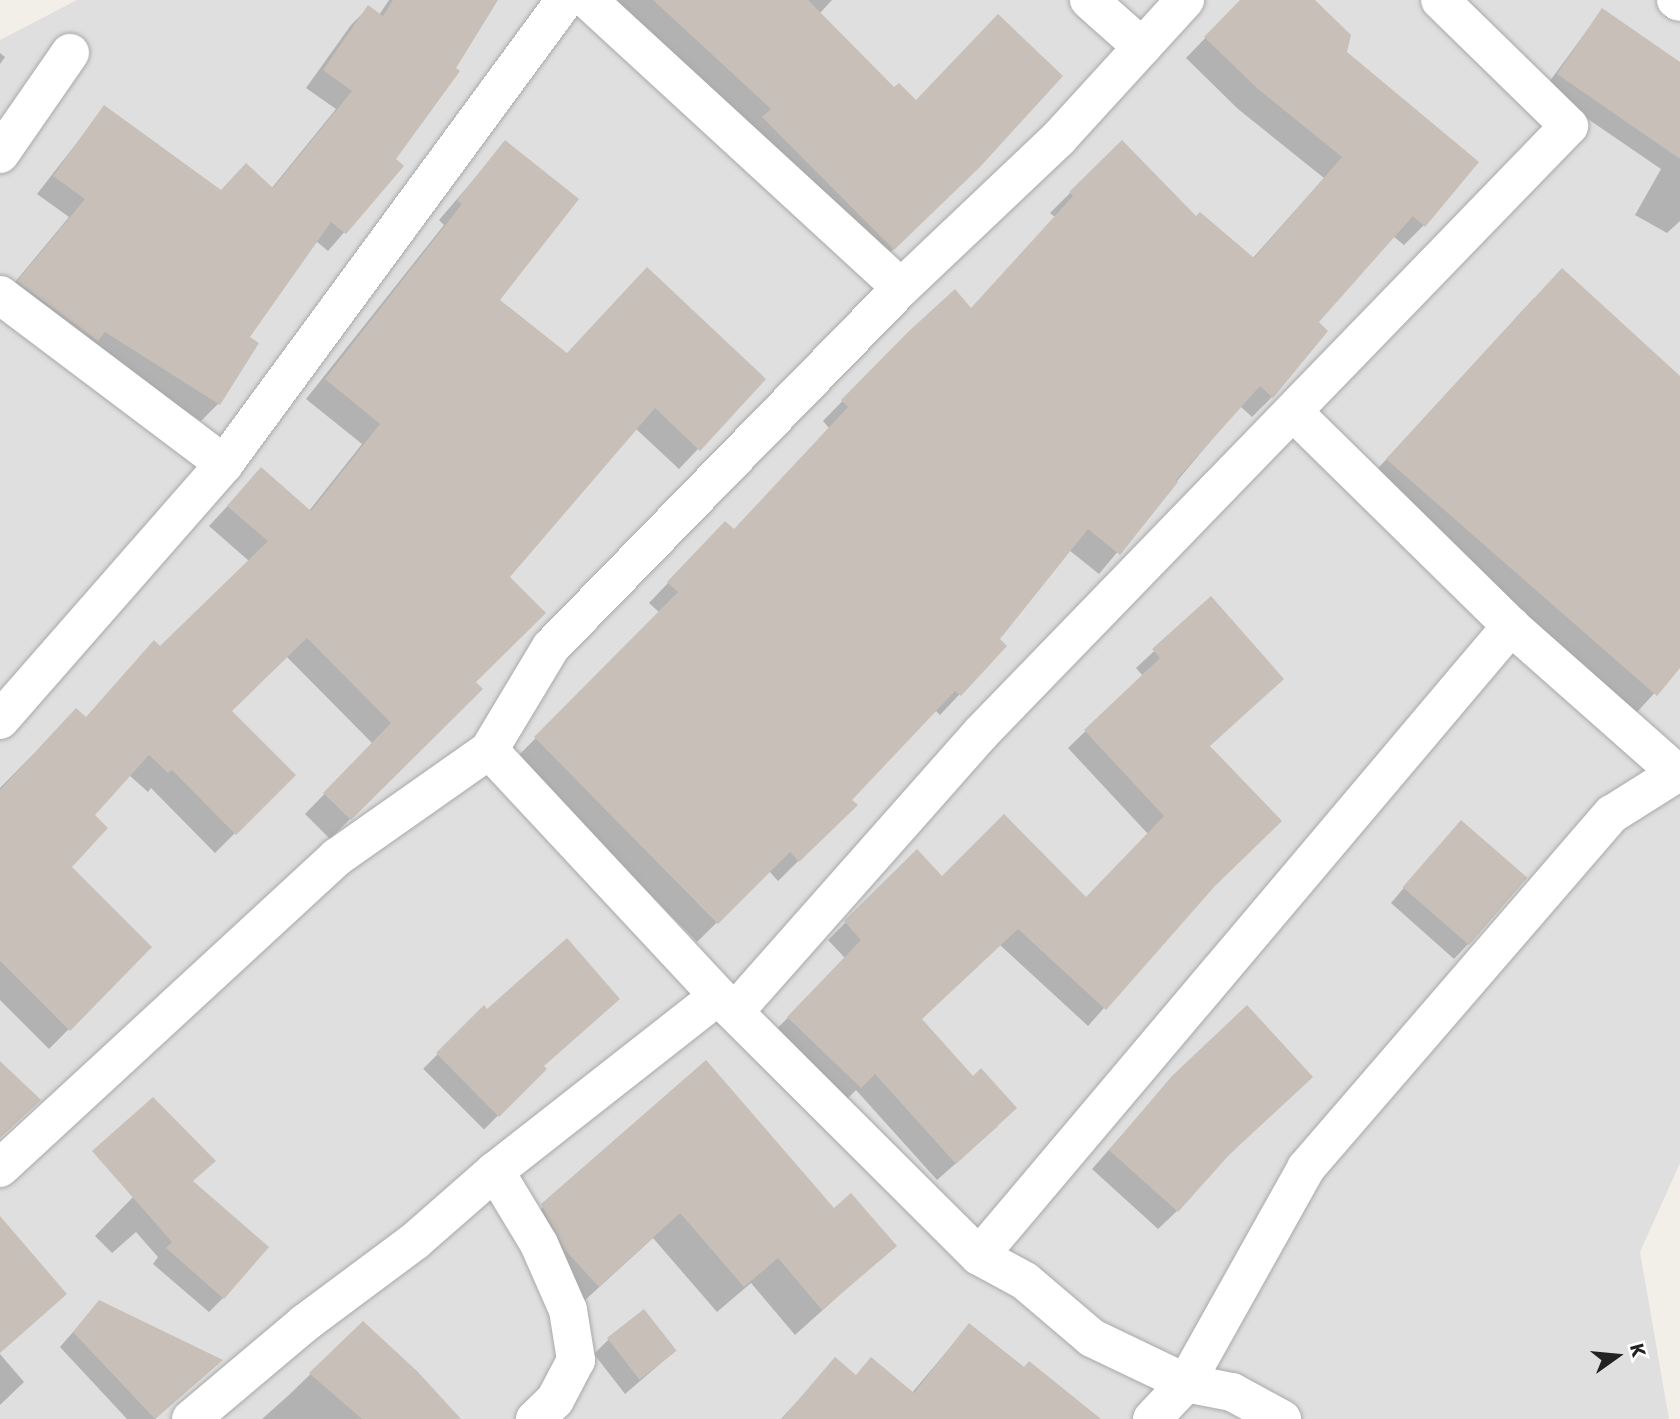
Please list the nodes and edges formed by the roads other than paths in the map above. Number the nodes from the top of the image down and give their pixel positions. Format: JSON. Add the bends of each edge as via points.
{"nodes":[{"id":1,"x":565,"y":0,"type":"edge"},
{"id":2,"x":588,"y":0,"type":"edge"},
{"id":3,"x":1089,"y":0,"type":"edge"},
{"id":4,"x":1185,"y":0,"type":"edge"},
{"id":5,"x":1440,"y":0,"type":"edge"},
{"id":6,"x":1142,"y":47,"type":"junction"},
{"id":7,"x":70,"y":53,"type":"dead end"},
{"id":8,"x":0,"y":154,"type":"edge"},
{"id":9,"x":901,"y":288,"type":"junction"},
{"id":10,"x":0,"y":295,"type":"edge"},
{"id":11,"x":1293,"y":412,"type":"junction"},
{"id":12,"x":224,"y":464,"type":"junction"},
{"id":13,"x":1511,"y":626,"type":"junction"},
{"id":14,"x":0,"y":720,"type":"edge"},
{"id":15,"x":489,"y":750,"type":"junction"},
{"id":16,"x":1678,"y":770,"type":"edge"},
{"id":17,"x":727,"y":1003,"type":"junction"},
{"id":18,"x":0,"y":1168,"type":"edge"},
{"id":19,"x":495,"y":1171,"type":"junction"},
{"id":20,"x":979,"y":1256,"type":"junction"},
{"id":21,"x":1186,"y":1383,"type":"junction"},
{"id":22,"x":191,"y":1419,"type":"edge"},
{"id":23,"x":535,"y":1419,"type":"edge"},
{"id":24,"x":1152,"y":1419,"type":"edge"},
{"id":25,"x":1282,"y":1419,"type":"edge"}],
"edges":[{"from":1,"to":12,"type":"street"},
{"from":2,"to":9,"type":"street"},
{"from":3,"to":6,"type":"street"},
{"from":4,"to":6,"type":"street"},
{"from":5,"to":11,"type":"street","via":[[1569,126]]},
{"from":6,"to":9,"type":"street","via":[[1059,138]]},
{"from":7,"to":8,"type":"street"},
{"from":9,"to":15,"type":"street","via":[[551,647]]},
{"from":10,"to":12,"type":"street"},
{"from":11,"to":13,"type":"street"},
{"from":11,"to":17,"type":"street"},
{"from":12,"to":14,"type":"street"},
{"from":13,"to":16,"type":"street"},
{"from":13,"to":20,"type":"street"},
{"from":15,"to":17,"type":"street"},
{"from":15,"to":18,"type":"street","via":[[337,857]]},
{"from":16,"to":21,"type":"street","via":[[1612,814],[1306,1168]]},
{"from":17,"to":19,"type":"street"},
{"from":17,"to":20,"type":"street"},
{"from":19,"to":22,"type":"street","via":[[415,1241],[305,1323]]},
{"from":19,"to":23,"type":"street","via":[[539,1244],[568,1310],[576,1360],[555,1400]]},
{"from":20,"to":21,"type":"street","via":[[1025,1281],[1092,1338]]},
{"from":21,"to":24,"type":"street"},
{"from":21,"to":25,"type":"street","via":[[1232,1392]]}]}
